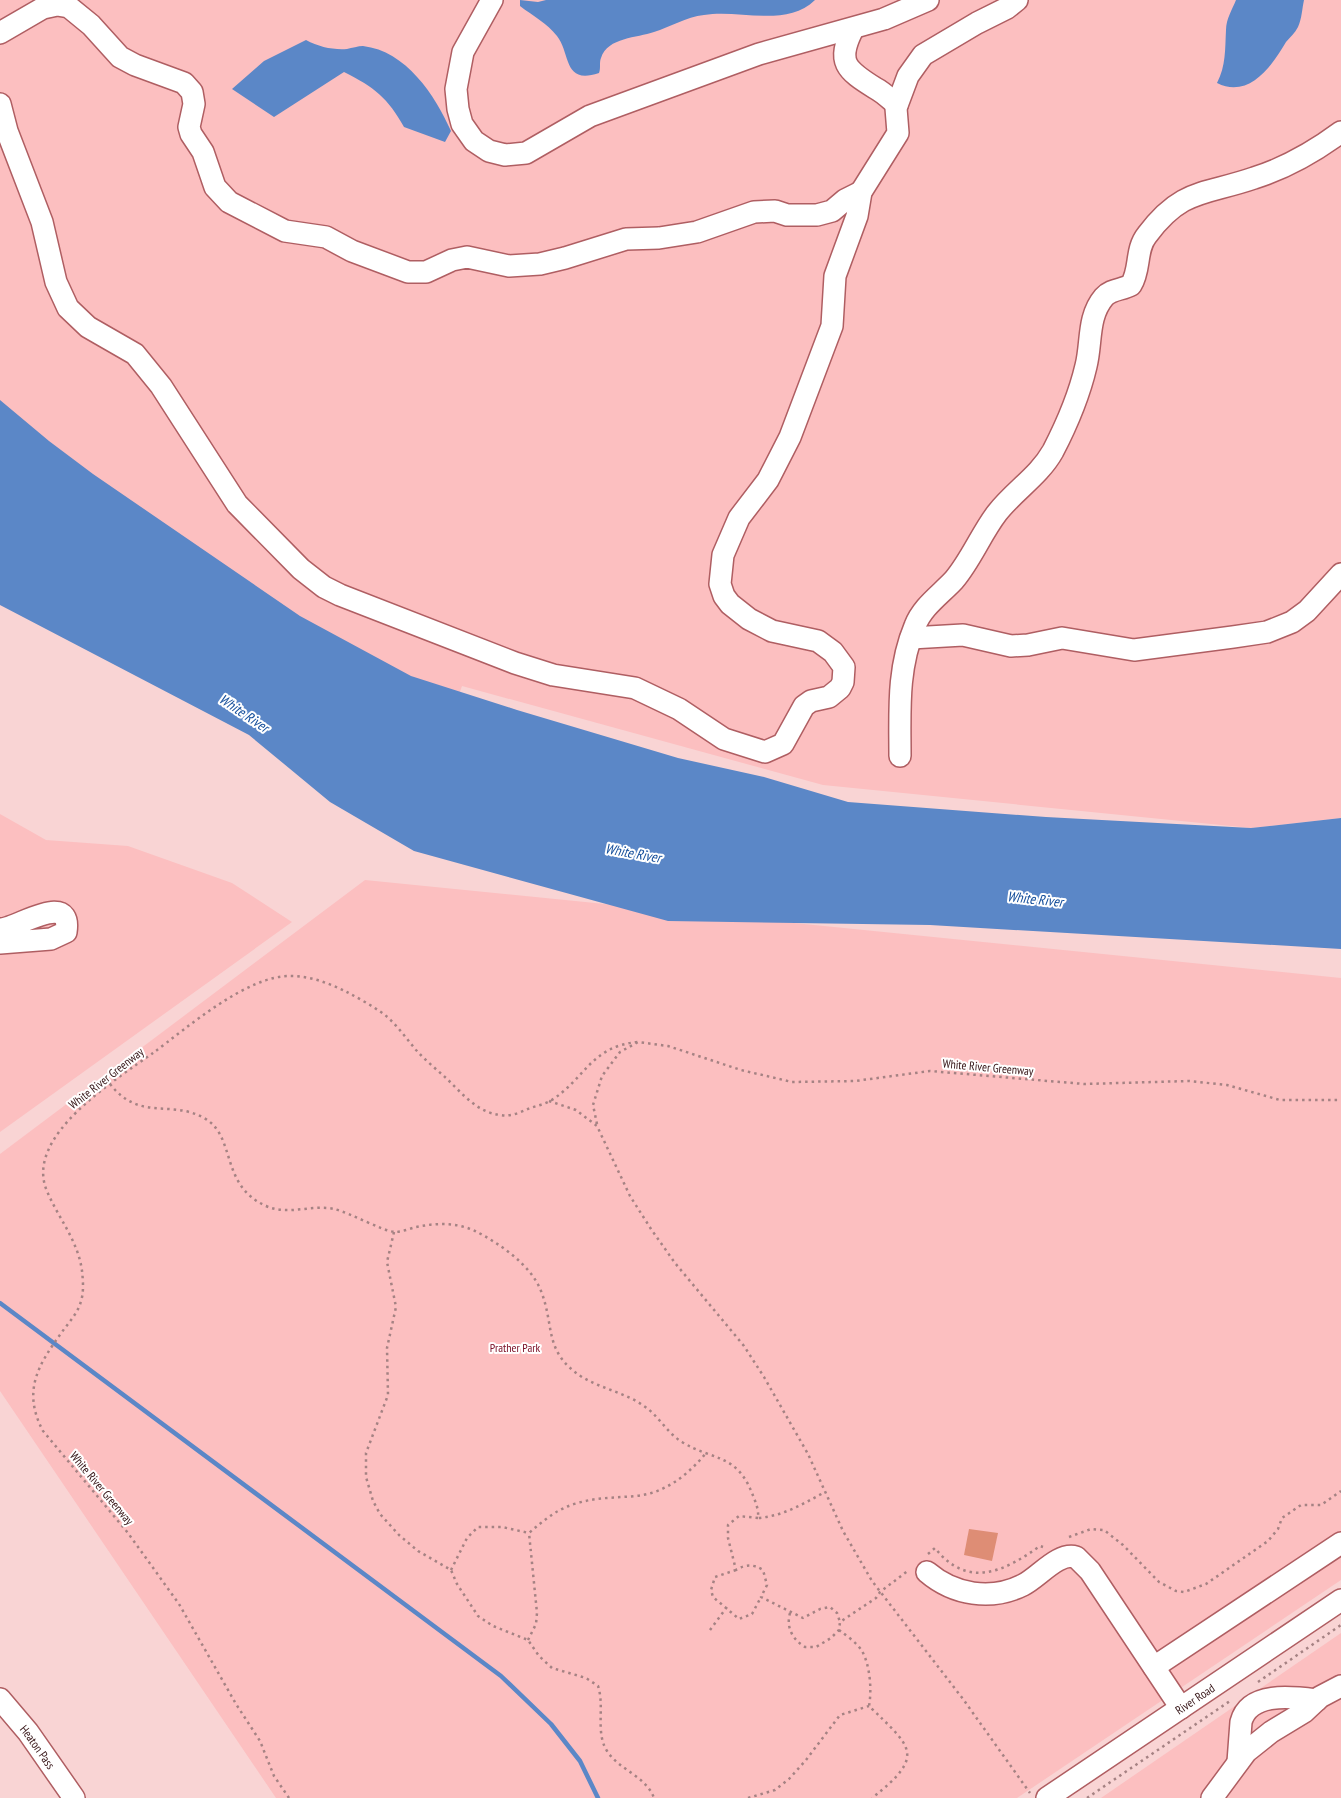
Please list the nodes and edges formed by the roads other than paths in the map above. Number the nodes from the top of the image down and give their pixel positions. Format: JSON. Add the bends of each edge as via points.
{"nodes":[{"id":1,"x":492,"y":0,"type":"edge"},
{"id":2,"x":928,"y":0,"type":"edge"},
{"id":3,"x":1017,"y":0,"type":"edge"},
{"id":4,"x":853,"y":29,"type":"junction"},
{"id":5,"x":0,"y":33,"type":"edge"},
{"id":6,"x":0,"y":104,"type":"edge"},
{"id":7,"x":897,"y":105,"type":"junction"},
{"id":8,"x":1341,"y":132,"type":"edge"},
{"id":9,"x":861,"y":192,"type":"junction"},
{"id":10,"x":1341,"y":574,"type":"edge"},
{"id":11,"x":911,"y":638,"type":"junction"},
{"id":12,"x":900,"y":756,"type":"dead end"},
{"id":13,"x":0,"y":929,"type":"edge"},
{"id":14,"x":0,"y":943,"type":"edge"},
{"id":15,"x":1341,"y":1543,"type":"edge"},
{"id":16,"x":927,"y":1572,"type":"dead end"},
{"id":17,"x":1341,"y":1600,"type":"edge"},
{"id":18,"x":1154,"y":1667,"type":"junction"},
{"id":19,"x":1341,"y":1686,"type":"edge"},
{"id":20,"x":0,"y":1699,"type":"edge"},
{"id":21,"x":1317,"y":1700,"type":"junction"},
{"id":22,"x":1181,"y":1708,"type":"junction"},
{"id":23,"x":1238,"y":1762,"type":"junction"},
{"id":24,"x":1040,"y":1797,"type":"edge"},
{"id":25,"x":74,"y":1798,"type":"edge"},
{"id":26,"x":1212,"y":1798,"type":"edge"}],
"edges":[{"from":1,"to":4,"type":"street","via":[[463,52],[456,89],[462,124],[474,141],[489,151],[505,155],[526,153],[590,116],[759,54]]},
{"from":2,"to":4,"type":"street"},
{"from":3,"to":7,"type":"street","via":[[923,55],[908,76]]},
{"from":4,"to":7,"type":"street","via":[[844,51],[848,69]]},
{"from":5,"to":9,"type":"street","via":[[43,8],[69,7],[120,56],[134,65],[184,83],[192,92],[194,104],[188,127],[190,134],[203,152],[215,187],[229,202],[285,230],[326,237],[352,251],[408,272],[426,272],[467,257],[509,266],[540,264],[626,239],[697,232],[754,212],[817,215],[832,211],[844,200]]},
{"from":6,"to":9,"type":"street","via":[[42,222],[56,282],[68,308],[88,327],[123,345],[145,365],[237,504],[301,569],[340,595],[514,663],[553,675],[636,688],[679,708],[724,739],[764,752],[784,744],[804,706],[829,697],[840,688],[844,667],[833,652],[818,641],[772,631],[739,612],[724,596],[720,570],[723,555],[740,518],[768,480],[790,437],[832,326],[835,276],[857,216]]},
{"from":7,"to":9,"type":"street","via":[[898,133]]},
{"from":8,"to":11,"type":"street","via":[[1290,165],[1193,195],[1174,205],[1152,229],[1141,243],[1137,273],[1131,285],[1104,297],[1094,314],[1081,384],[1052,452],[1037,473],[998,512],[959,573],[918,619]]},
{"from":10,"to":11,"type":"street","via":[[1292,622],[1267,632],[1134,650],[1062,638],[1011,646],[963,635]]},
{"from":11,"to":12,"type":"street","via":[[901,674]]},
{"from":13,"to":14,"type":"street","via":[[8,929],[47,912],[60,913],[66,918],[67,925],[66,932],[52,939]]},
{"from":15,"to":18,"type":"street"},
{"from":16,"to":18,"type":"street","via":[[955,1590],[982,1594],[1024,1585],[1065,1556],[1076,1557]]},
{"from":17,"to":22,"type":"street","name":"River Road"},
{"from":18,"to":22,"type":"street"},
{"from":19,"to":21,"type":"street"},
{"from":20,"to":25,"type":"street","name":"Heaton Pass","via":[[28,1732]]},
{"from":21,"to":23,"type":"street","via":[[1256,1744]]},
{"from":21,"to":23,"type":"street","via":[[1287,1697],[1270,1699],[1250,1707],[1243,1716],[1239,1733]]},
{"from":22,"to":24,"type":"street","name":"River Road"},
{"from":23,"to":26,"type":"street"}]}
